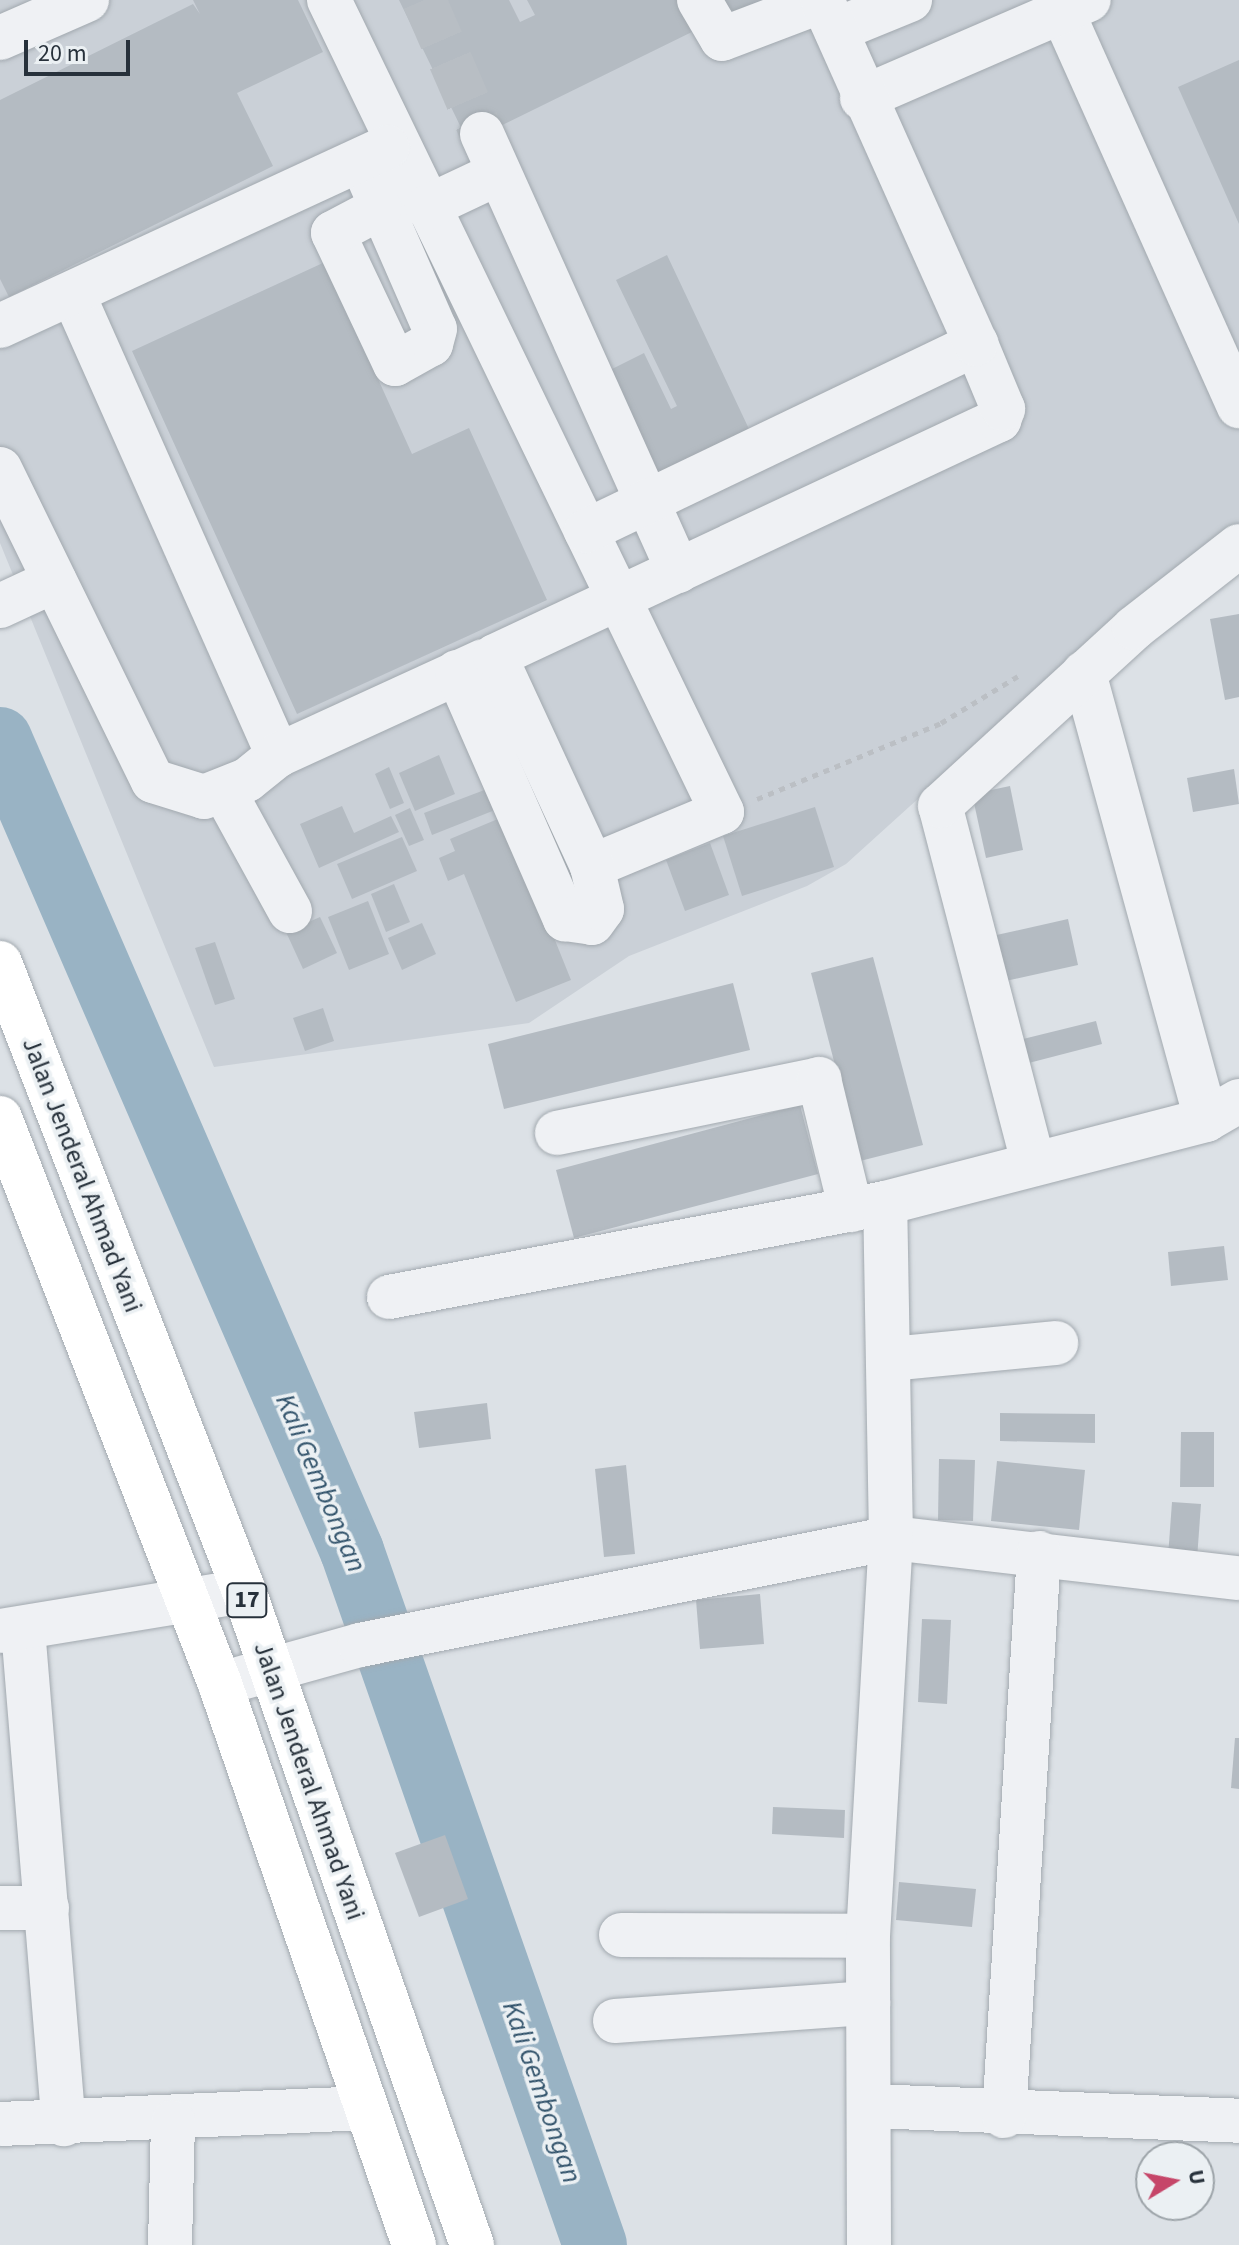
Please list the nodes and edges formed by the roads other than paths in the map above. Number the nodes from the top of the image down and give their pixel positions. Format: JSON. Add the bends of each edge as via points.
{"nodes":[{"id":1,"x":87,"y":0,"type":"edge"},
{"id":2,"x":329,"y":0,"type":"edge"},
{"id":3,"x":699,"y":0,"type":"edge"},
{"id":4,"x":910,"y":0,"type":"edge"},
{"id":5,"x":1075,"y":5,"type":"edge"},
{"id":6,"x":827,"y":11,"type":"edge"},
{"id":7,"x":0,"y":38,"type":"edge"},
{"id":8,"x":862,"y":98,"type":"junction"},
{"id":9,"x":378,"y":152,"type":"junction"},
{"id":10,"x":427,"y":207,"type":"junction"},
{"id":11,"x":380,"y":208,"type":"dead end"},
{"id":12,"x":73,"y":294,"type":"junction"},
{"id":13,"x":1,"y":323,"type":"edge"},
{"id":14,"x":976,"y":344,"type":"junction"},
{"id":15,"x":1239,"y":406,"type":"edge"},
{"id":16,"x":0,"y":469,"type":"edge"},
{"id":17,"x":645,"y":502,"type":"junction"},
{"id":18,"x":586,"y":531,"type":"junction"},
{"id":19,"x":1239,"y":546,"type":"edge"},
{"id":20,"x":678,"y":571,"type":"junction"},
{"id":21,"x":29,"y":593,"type":"edge"},
{"id":22,"x":618,"y":599,"type":"junction"},
{"id":23,"x":476,"y":664,"type":"junction"},
{"id":24,"x":1084,"y":673,"type":"junction"},
{"id":25,"x":278,"y":755,"type":"junction"},
{"id":26,"x":224,"y":791,"type":"junction"},
{"id":27,"x":592,"y":866,"type":"junction"},
{"id":28,"x":290,"y":911,"type":"dead end"},
{"id":29,"x":0,"y":963,"type":"edge"},
{"id":30,"x":1222,"y":1111,"type":"edge"},
{"id":31,"x":0,"y":1118,"type":"edge"},
{"id":32,"x":557,"y":1133,"type":"dead end"},
{"id":33,"x":1033,"y":1162,"type":"junction"},
{"id":34,"x":868,"y":1207,"type":"junction"},
{"id":35,"x":389,"y":1297,"type":"dead end"},
{"id":36,"x":1056,"y":1343,"type":"dead end"},
{"id":37,"x":890,"y":1359,"type":"junction"},
{"id":38,"x":891,"y":1538,"type":"junction"},
{"id":39,"x":1039,"y":1553,"type":"junction"},
{"id":40,"x":1239,"y":1578,"type":"edge"},
{"id":41,"x":244,"y":1591,"type":"junction"},
{"id":42,"x":188,"y":1602,"type":"junction"},
{"id":43,"x":12,"y":1630,"type":"edge"},
{"id":44,"x":271,"y":1668,"type":"junction"},
{"id":45,"x":220,"y":1684,"type":"junction"},
{"id":46,"x":0,"y":1908,"type":"edge"},
{"id":47,"x":47,"y":1908,"type":"junction"},
{"id":48,"x":621,"y":1935,"type":"dead end"},
{"id":49,"x":868,"y":1936,"type":"junction"},
{"id":50,"x":868,"y":2003,"type":"junction"},
{"id":51,"x":615,"y":2021,"type":"dead end"},
{"id":52,"x":872,"y":2106,"type":"junction"},
{"id":53,"x":365,"y":2108,"type":"junction"},
{"id":54,"x":1004,"y":2116,"type":"junction"},
{"id":55,"x":1239,"y":2121,"type":"edge"},
{"id":56,"x":173,"y":2122,"type":"junction"},
{"id":57,"x":0,"y":2124,"type":"edge"},
{"id":58,"x":64,"y":2124,"type":"junction"},
{"id":59,"x":170,"y":2245,"type":"edge"},
{"id":60,"x":414,"y":2245,"type":"edge"},
{"id":61,"x":472,"y":2245,"type":"edge"},
{"id":62,"x":869,"y":2245,"type":"edge"}],
"edges":[{"from":1,"to":7,"type":"street"},
{"from":2,"to":9,"type":"street"},
{"from":3,"to":6,"type":"street","via":[[722,39]]},
{"from":4,"to":6,"type":"street"},
{"from":5,"to":8,"type":"street"},
{"from":5,"to":15,"type":"street"},
{"from":6,"to":8,"type":"street"},
{"from":8,"to":14,"type":"street"},
{"from":9,"to":10,"type":"street"},
{"from":9,"to":11,"type":"street"},
{"from":9,"to":12,"type":"street"},
{"from":10,"to":17,"type":"street","via":[[490,154]]},
{"from":10,"to":18,"type":"street"},
{"from":12,"to":13,"type":"street"},
{"from":12,"to":25,"type":"street"},
{"from":14,"to":17,"type":"street"},
{"from":14,"to":20,"type":"street","via":[[1003,409],[999,420]]},
{"from":16,"to":21,"type":"street"},
{"from":17,"to":18,"type":"street"},
{"from":17,"to":20,"type":"street"},
{"from":18,"to":22,"type":"street"},
{"from":19,"to":24,"type":"street"},
{"from":20,"to":22,"type":"street"},
{"from":21,"to":26,"type":"street","via":[[153,781],[178,795]]},
{"from":22,"to":23,"type":"street"},
{"from":22,"to":27,"type":"street","via":[[722,812]]},
{"from":23,"to":25,"type":"street"},
{"from":23,"to":27,"type":"street"},
{"from":23,"to":27,"type":"street","via":[[571,924],[599,916]]},
{"from":24,"to":30,"type":"street"},
{"from":24,"to":33,"type":"street","via":[[940,806]]},
{"from":25,"to":26,"type":"street"},
{"from":26,"to":28,"type":"street"},
{"from":29,"to":41,"type":"highway","name":"Jalan Jenderal Ahmad Yani","number":"17"},
{"from":30,"to":33,"type":"street"},
{"from":31,"to":42,"type":"highway","name":"Jalan Jenderal Ahmad Yani","number":"17"},
{"from":32,"to":34,"type":"street","via":[[819,1079]]},
{"from":33,"to":34,"type":"street"},
{"from":34,"to":35,"type":"street"},
{"from":34,"to":37,"type":"street"},
{"from":36,"to":37,"type":"street"},
{"from":37,"to":38,"type":"street"},
{"from":38,"to":39,"type":"street"},
{"from":38,"to":44,"type":"street","via":[[466,1622]]},
{"from":38,"to":49,"type":"street"},
{"from":39,"to":40,"type":"street"},
{"from":39,"to":54,"type":"street"},
{"from":41,"to":42,"type":"street"},
{"from":41,"to":44,"type":"highway","name":"Jalan Jenderal Ahmad Yani","number":"17"},
{"from":42,"to":43,"type":"street"},
{"from":42,"to":45,"type":"highway","name":"Jalan Jenderal Ahmad Yani","number":"17"},
{"from":43,"to":47,"type":"street"},
{"from":44,"to":45,"type":"street"},
{"from":44,"to":61,"type":"highway","name":"Jalan Jenderal Ahmad Yani","number":"17"},
{"from":45,"to":53,"type":"highway","name":"Jalan Jenderal Ahmad Yani","number":"17"},
{"from":46,"to":47,"type":"street"},
{"from":47,"to":58,"type":"street"},
{"from":48,"to":49,"type":"street"},
{"from":49,"to":50,"type":"street"},
{"from":50,"to":51,"type":"street"},
{"from":50,"to":52,"type":"street"},
{"from":52,"to":54,"type":"street"},
{"from":52,"to":62,"type":"street"},
{"from":53,"to":56,"type":"street"},
{"from":53,"to":60,"type":"highway","name":"Jalan Jenderal Ahmad Yani","number":"17"},
{"from":54,"to":55,"type":"street"},
{"from":56,"to":58,"type":"street"},
{"from":56,"to":59,"type":"street"},
{"from":57,"to":58,"type":"street"}]}
